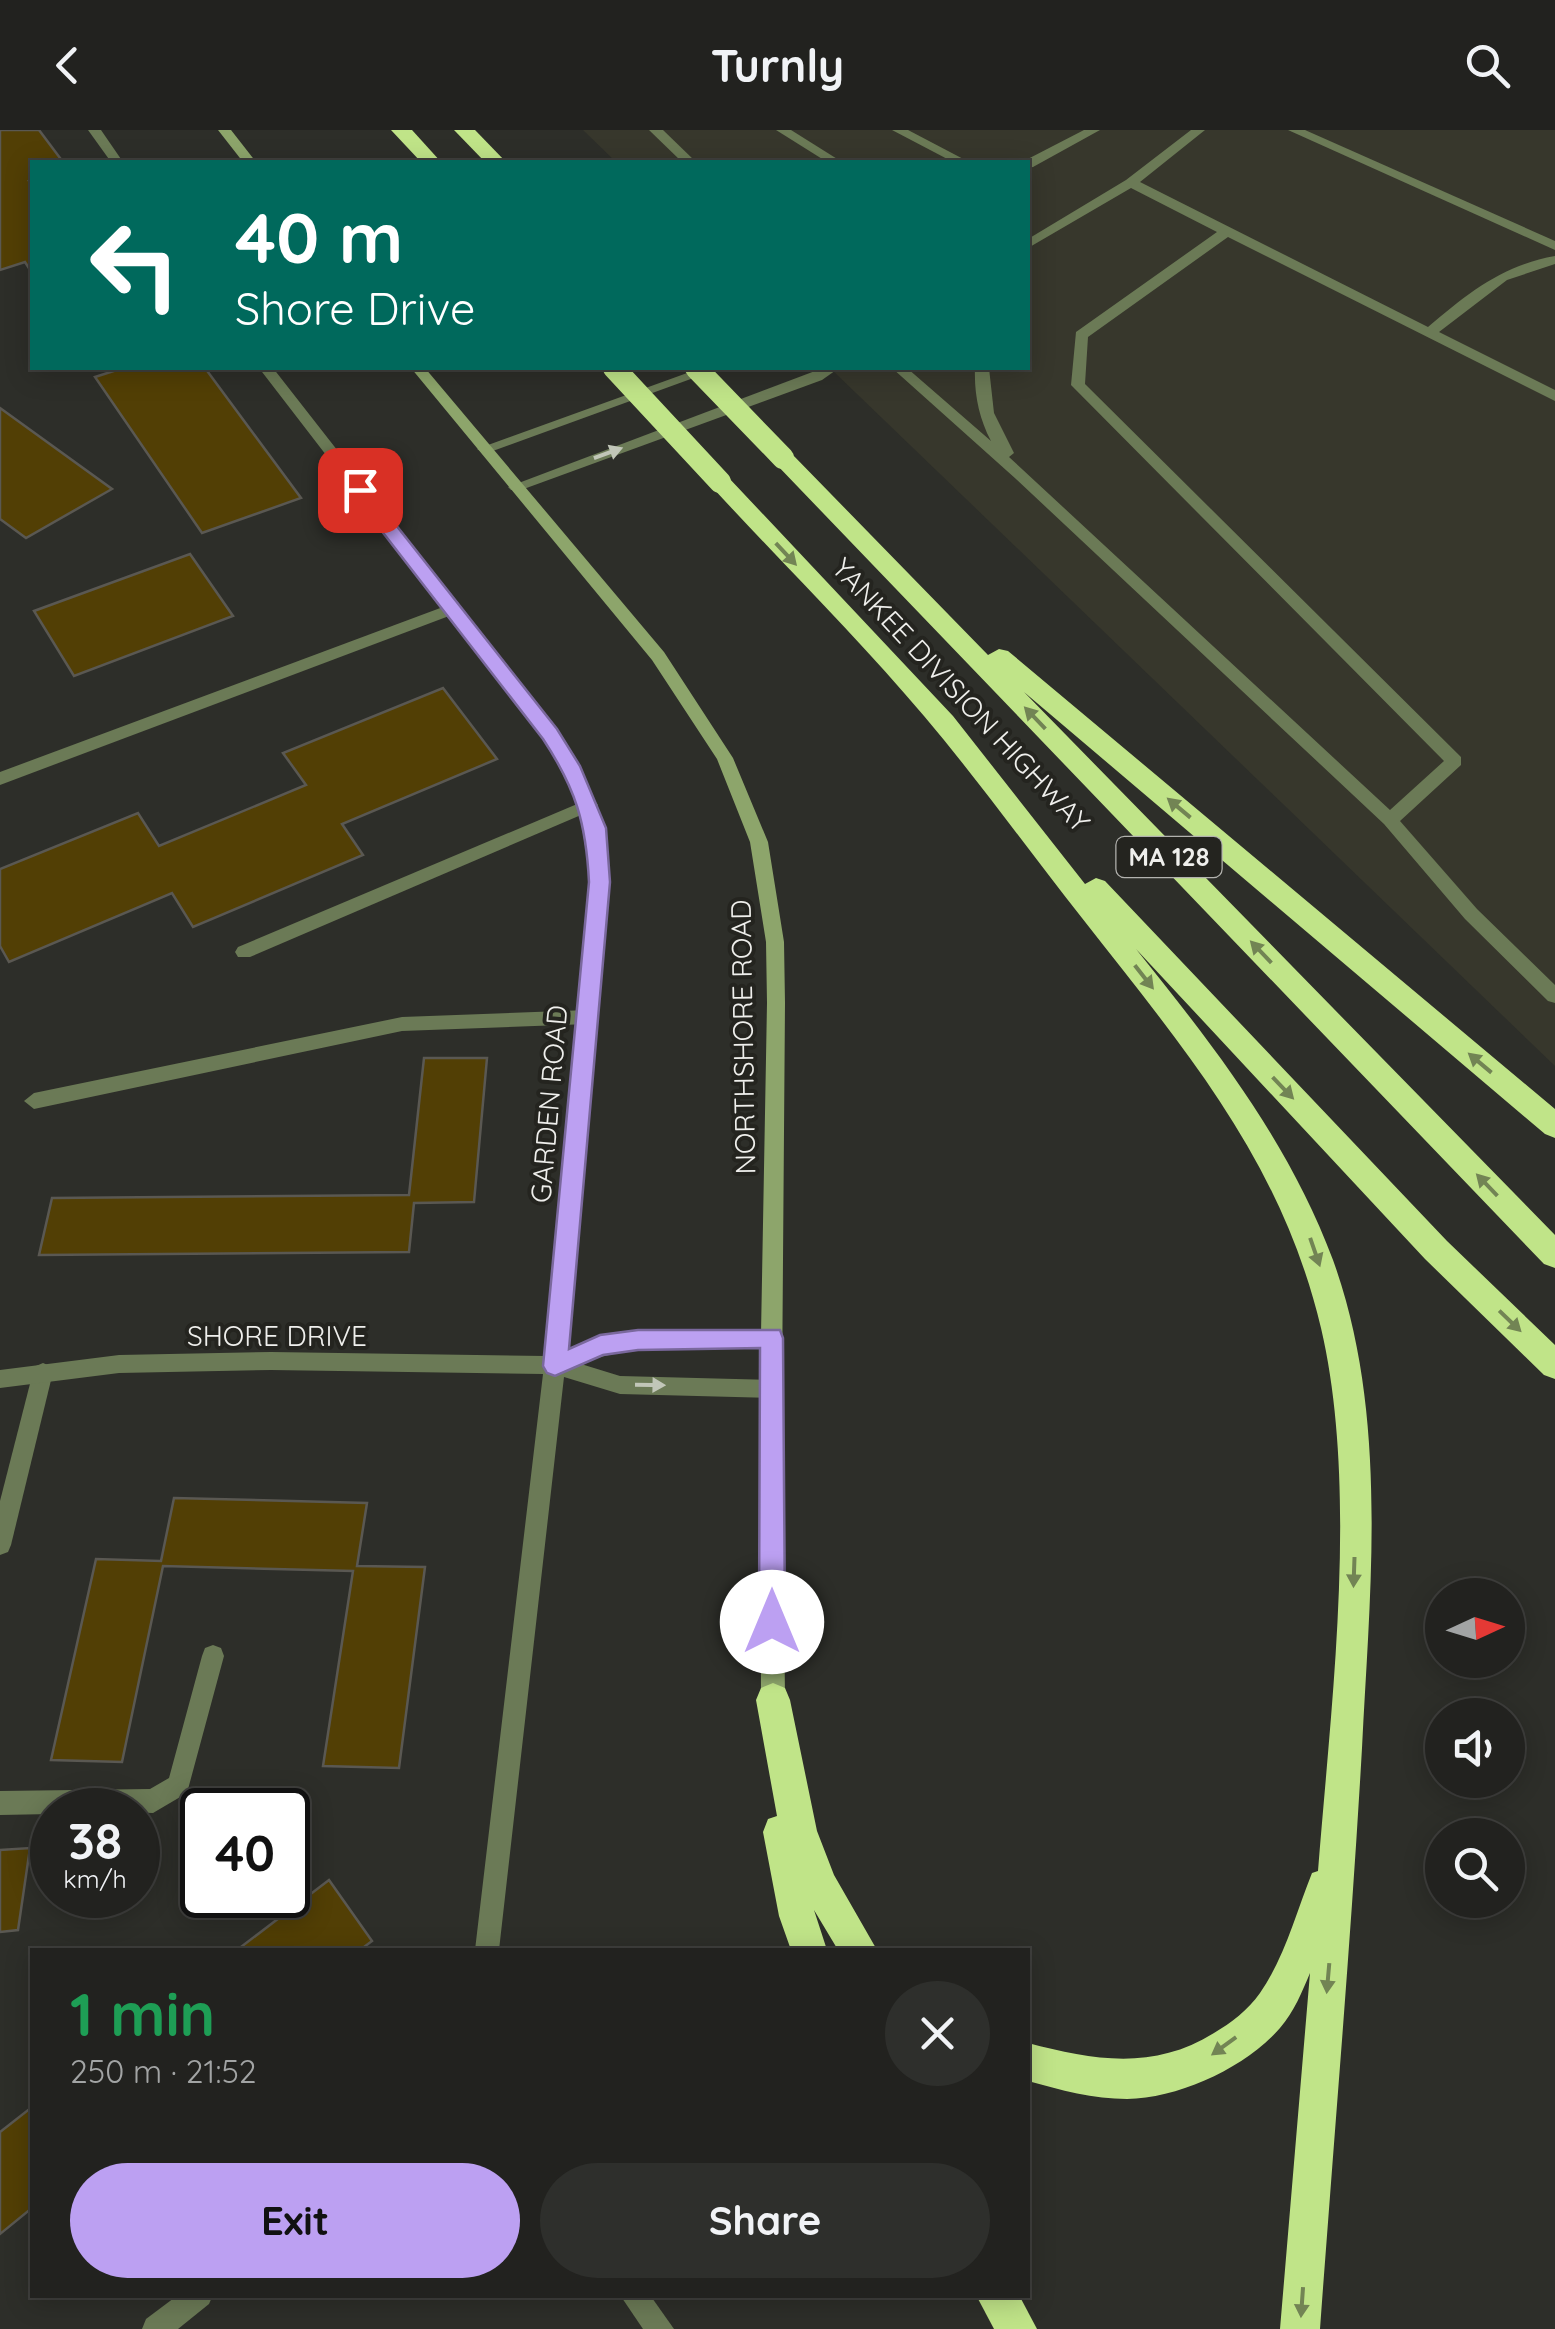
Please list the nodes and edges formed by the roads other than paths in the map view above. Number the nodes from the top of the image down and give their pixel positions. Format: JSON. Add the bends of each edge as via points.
{"nodes":[{"id":1,"x":94,"y":130,"type":"edge"},
{"id":2,"x":224,"y":130,"type":"edge"},
{"id":3,"x":402,"y":130,"type":"edge"},
{"id":4,"x":464,"y":130,"type":"edge"},
{"id":5,"x":655,"y":130,"type":"edge"},
{"id":6,"x":782,"y":130,"type":"edge"},
{"id":7,"x":898,"y":130,"type":"edge"},
{"id":8,"x":1094,"y":130,"type":"edge"},
{"id":9,"x":1199,"y":130,"type":"edge"},
{"id":10,"x":1294,"y":130,"type":"edge"},
{"id":11,"x":116,"y":160,"type":"edge"},
{"id":12,"x":248,"y":160,"type":"edge"},
{"id":13,"x":428,"y":160,"type":"edge"},
{"id":14,"x":494,"y":160,"type":"edge"},
{"id":15,"x":686,"y":160,"type":"edge"},
{"id":16,"x":832,"y":160,"type":"edge"},
{"id":17,"x":958,"y":160,"type":"edge"},
{"id":18,"x":1030,"y":163,"type":"edge"},
{"id":19,"x":1130,"y":183,"type":"junction"},
{"id":20,"x":1226,"y":232,"type":"junction"},
{"id":21,"x":1031,"y":240,"type":"edge"},
{"id":22,"x":1555,"y":246,"type":"edge"},
{"id":23,"x":1555,"y":260,"type":"edge"},
{"id":24,"x":1431,"y":332,"type":"junction"},
{"id":25,"x":268,"y":370,"type":"edge"},
{"id":26,"x":420,"y":370,"type":"edge"},
{"id":27,"x":616,"y":370,"type":"edge"},
{"id":28,"x":698,"y":370,"type":"edge"},
{"id":29,"x":708,"y":370,"type":"edge"},
{"id":30,"x":829,"y":370,"type":"edge"},
{"id":31,"x":902,"y":370,"type":"edge"},
{"id":32,"x":982,"y":370,"type":"edge"},
{"id":33,"x":1555,"y":396,"type":"edge"},
{"id":34,"x":485,"y":449,"type":"junction"},
{"id":35,"x":1021,"y":476,"type":"junction"},
{"id":36,"x":516,"y":487,"type":"junction"},
{"id":37,"x":869,"y":546,"type":"junction"},
{"id":38,"x":450,"y":609,"type":"junction"},
{"id":39,"x":932,"y":708,"type":"junction"},
{"id":40,"x":1,"y":777,"type":"edge"},
{"id":41,"x":589,"y":804,"type":"junction"},
{"id":42,"x":1390,"y":820,"type":"junction"},
{"id":43,"x":244,"y":952,"type":"dead end"},
{"id":44,"x":1555,"y":996,"type":"edge"},
{"id":45,"x":588,"y":1017,"type":"junction"},
{"id":46,"x":34,"y":1102,"type":"dead end"},
{"id":47,"x":1555,"y":1126,"type":"edge"},
{"id":48,"x":1555,"y":1256,"type":"edge"},
{"id":49,"x":772,"y":1338,"type":"junction"},
{"id":50,"x":1555,"y":1365,"type":"edge"},
{"id":51,"x":555,"y":1366,"type":"junction"},
{"id":52,"x":43,"y":1372,"type":"junction"},
{"id":53,"x":0,"y":1379,"type":"edge"},
{"id":54,"x":771,"y":1388,"type":"junction"},
{"id":55,"x":0,"y":1545,"type":"edge"},
{"id":56,"x":213,"y":1656,"type":"dead end"},
{"id":57,"x":773,"y":1700,"type":"junction"},
{"id":58,"x":0,"y":1803,"type":"edge"},
{"id":59,"x":1339,"y":1846,"type":"junction"},
{"id":60,"x":487,"y":1948,"type":"edge"},
{"id":61,"x":807,"y":1948,"type":"edge"},
{"id":62,"x":859,"y":1948,"type":"edge"},
{"id":63,"x":1030,"y":2063,"type":"edge"},
{"id":64,"x":196,"y":2298,"type":"edge"},
{"id":65,"x":635,"y":2298,"type":"edge"},
{"id":66,"x":998,"y":2298,"type":"edge"},
{"id":67,"x":156,"y":2329,"type":"edge"},
{"id":68,"x":660,"y":2329,"type":"edge"},
{"id":69,"x":1017,"y":2329,"type":"edge"},
{"id":70,"x":1300,"y":2329,"type":"edge"}],
"edges":[{"from":1,"to":11,"type":"street"},
{"from":2,"to":12,"type":"street"},
{"from":3,"to":13,"type":"highway"},
{"from":4,"to":14,"type":"highway"},
{"from":5,"to":15,"type":"street"},
{"from":6,"to":16,"type":"street"},
{"from":7,"to":17,"type":"street"},
{"from":8,"to":18,"type":"street"},
{"from":9,"to":19,"type":"street"},
{"from":10,"to":22,"type":"street"},
{"from":19,"to":20,"type":"street"},
{"from":19,"to":21,"type":"street"},
{"from":20,"to":24,"type":"street"},
{"from":20,"to":42,"type":"street","via":[[1080,336],[1078,385],[1455,761]]},
{"from":23,"to":24,"type":"street","via":[[1527,263],[1492,280]]},
{"from":24,"to":33,"type":"street"},
{"from":25,"to":38,"type":"street","name":"GARDEN ROAD"},
{"from":26,"to":34,"type":"street","name":"NORTHSHORE ROAD"},
{"from":27,"to":39,"type":"highway","name":"YANKEE DIVISION HIGHWAY","number":"MA 128","one_way":true,"bridge":true},
{"from":28,"to":37,"type":"highway","name":"YANKEE DIVISION HIGHWAY","number":"MA 128","bridge":true},
{"from":29,"to":34,"type":"street"},
{"from":36,"to":30,"type":"street","one_way":true},
{"from":31,"to":35,"type":"street"},
{"from":32,"to":35,"type":"street","via":[[993,435]]},
{"from":34,"to":36,"type":"street","name":"NORTHSHORE ROAD"},
{"from":35,"to":42,"type":"street"},
{"from":36,"to":49,"type":"street","name":"NORTHSHORE ROAD","via":[[682,689],[725,758],[760,842],[775,942]]},
{"from":47,"to":37,"type":"highway","one_way":true},
{"from":48,"to":37,"type":"highway","name":"YANKEE DIVISION HIGHWAY","number":"MA 128","one_way":true},
{"from":38,"to":40,"type":"street"},
{"from":38,"to":41,"type":"street","name":"GARDEN ROAD","via":[[550,734]]},
{"from":39,"to":50,"type":"highway","name":"YANKEE DIVISION HIGHWAY","number":"MA 128","one_way":true,"via":[[1232,1035]]},
{"from":39,"to":59,"type":"highway","one_way":true,"via":[[1226,1086],[1291,1193],[1316,1252],[1346,1365],[1354,1430],[1354,1576]]},
{"from":41,"to":43,"type":"street"},
{"from":41,"to":45,"type":"street","name":"GARDEN ROAD","via":[[600,882]]},
{"from":42,"to":44,"type":"street","via":[[1471,914]]},
{"from":45,"to":46,"type":"street","via":[[402,1024]]},
{"from":45,"to":51,"type":"street","name":"GARDEN ROAD"},
{"from":49,"to":51,"type":"street","name":"SHORE DRIVE","via":[[638,1340],[600,1346]]},
{"from":49,"to":54,"type":"street","name":"NORTHSHORE ROAD"},
{"from":51,"to":52,"type":"street","name":"SHORE DRIVE","via":[[271,1362]]},
{"from":51,"to":54,"type":"street","name":"SHORE DRIVE","one_way":true,"via":[[620,1385]]},
{"from":51,"to":60,"type":"street","name":"GARDEN ROAD"},
{"from":52,"to":53,"type":"street","name":"SHORE DRIVE"},
{"from":52,"to":55,"type":"street"},
{"from":54,"to":57,"type":"street","name":"NORTHSHORE ROAD"},
{"from":56,"to":58,"type":"street","via":[[179,1785],[152,1801]]},
{"from":57,"to":61,"type":"highway","via":[[778,1816]]},
{"from":57,"to":62,"type":"highway","via":[[796,1832],[814,1879]]},
{"from":59,"to":63,"type":"highway","one_way":true,"via":[[1302,1949],[1266,2017],[1209,2058],[1142,2079],[1076,2075]]},
{"from":59,"to":70,"type":"highway","one_way":true},
{"from":64,"to":67,"type":"street"},
{"from":65,"to":68,"type":"street"},
{"from":66,"to":69,"type":"highway"}]}
